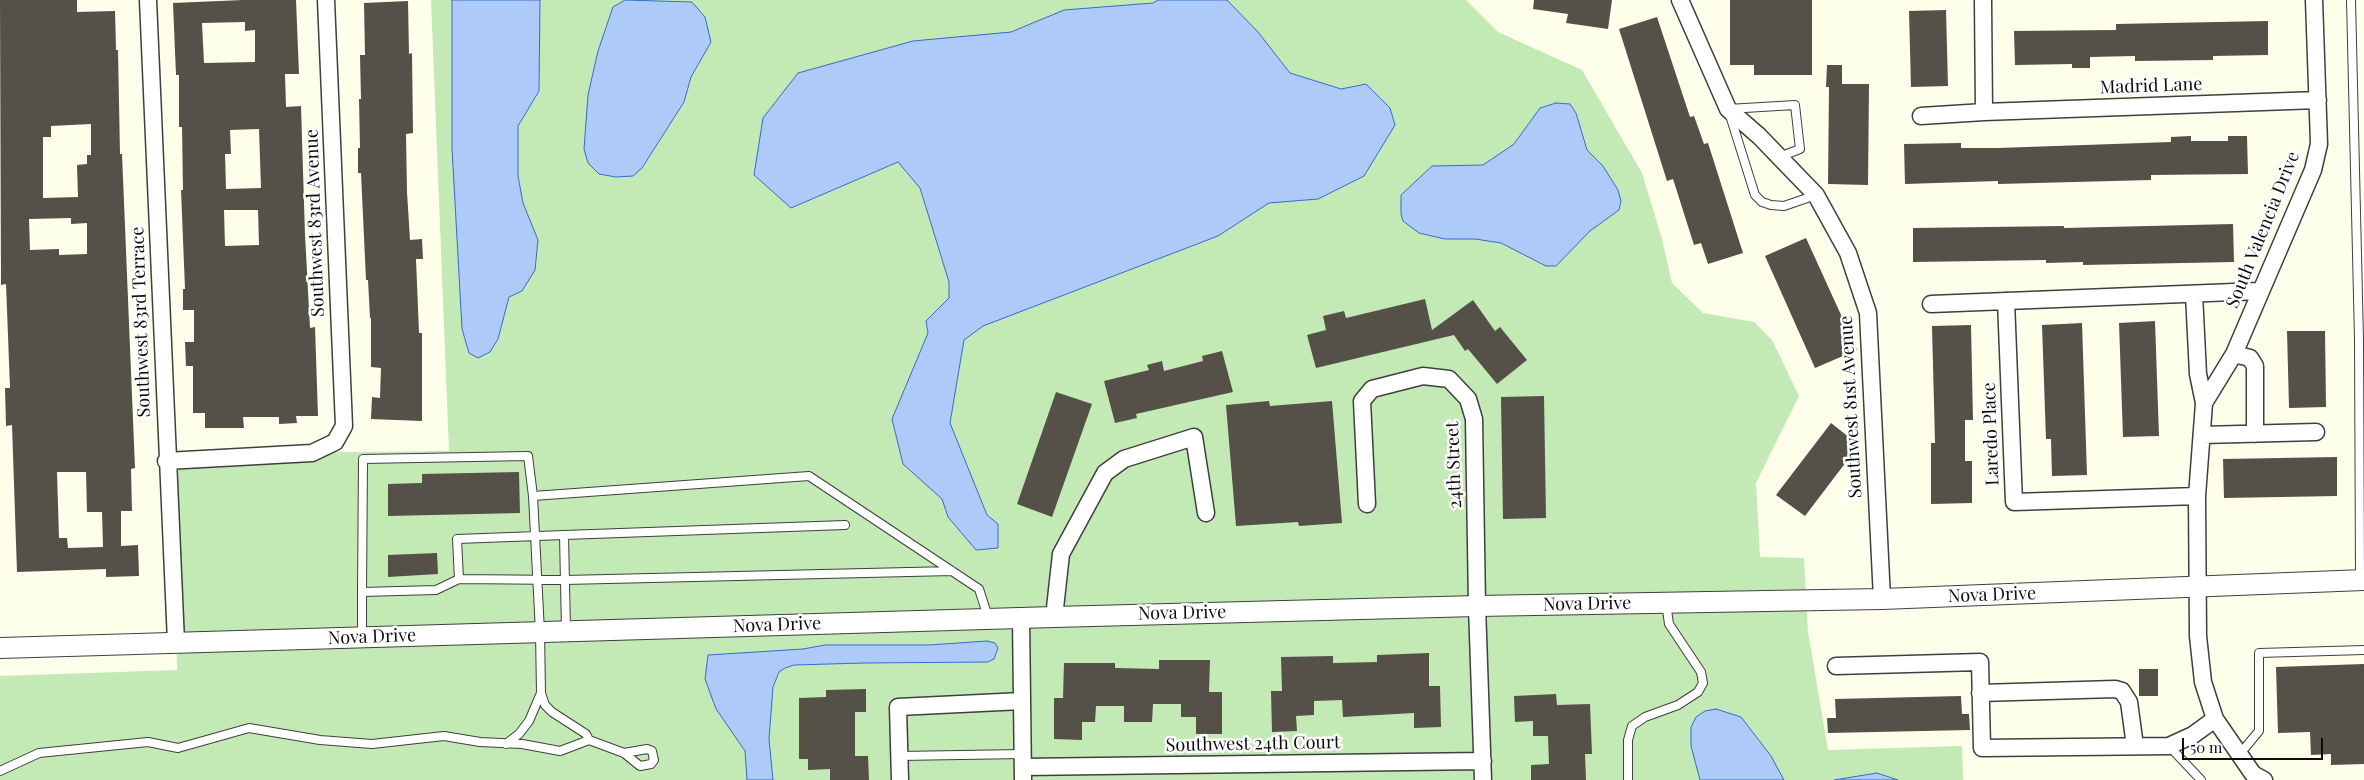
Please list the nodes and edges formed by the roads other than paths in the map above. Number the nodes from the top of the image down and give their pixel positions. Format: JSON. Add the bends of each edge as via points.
{"nodes":[{"id":1,"x":148,"y":0,"type":"edge"},
{"id":2,"x":326,"y":0,"type":"edge"},
{"id":3,"x":1680,"y":0,"type":"edge"},
{"id":4,"x":1983,"y":0,"type":"edge"},
{"id":5,"x":2314,"y":0,"type":"edge"},
{"id":6,"x":2351,"y":0,"type":"edge"},
{"id":7,"x":2318,"y":100,"type":"junction"},
{"id":8,"x":1728,"y":109,"type":"junction"},
{"id":9,"x":1984,"y":112,"type":"junction"},
{"id":10,"x":1921,"y":116,"type":"dead end"},
{"id":11,"x":1779,"y":157,"type":"junction"},
{"id":12,"x":2355,"y":175,"type":"junction"},
{"id":13,"x":2364,"y":175,"type":"edge"},
{"id":14,"x":1816,"y":195,"type":"junction"},
{"id":15,"x":2259,"y":291,"type":"junction"},
{"id":16,"x":2194,"y":294,"type":"junction"},
{"id":17,"x":2006,"y":301,"type":"junction"},
{"id":18,"x":1931,"y":304,"type":"dead end"},
{"id":19,"x":2234,"y":354,"type":"junction"},
{"id":20,"x":2204,"y":403,"type":"junction"},
{"id":21,"x":2316,"y":432,"type":"dead end"},
{"id":22,"x":2256,"y":434,"type":"junction"},
{"id":23,"x":2202,"y":435,"type":"junction"},
{"id":24,"x":166,"y":461,"type":"junction"},
{"id":25,"x":533,"y":496,"type":"junction"},
{"id":26,"x":2197,"y":496,"type":"junction"},
{"id":27,"x":1367,"y":504,"type":"dead end"},
{"id":28,"x":1206,"y":512,"type":"dead end"},
{"id":29,"x":845,"y":525,"type":"dead end"},
{"id":30,"x":564,"y":535,"type":"junction"},
{"id":31,"x":535,"y":536,"type":"junction"},
{"id":32,"x":952,"y":571,"type":"junction"},
{"id":33,"x":459,"y":579,"type":"junction"},
{"id":34,"x":536,"y":580,"type":"junction"},
{"id":35,"x":565,"y":580,"type":"junction"},
{"id":36,"x":2362,"y":581,"type":"edge"},
{"id":37,"x":2199,"y":586,"type":"junction"},
{"id":38,"x":362,"y":592,"type":"junction"},
{"id":39,"x":1882,"y":600,"type":"junction"},
{"id":40,"x":1666,"y":603,"type":"junction"},
{"id":41,"x":1477,"y":606,"type":"junction"},
{"id":42,"x":1054,"y":617,"type":"junction"},
{"id":43,"x":1021,"y":618,"type":"junction"},
{"id":44,"x":989,"y":619,"type":"junction"},
{"id":45,"x":566,"y":631,"type":"junction"},
{"id":46,"x":540,"y":632,"type":"junction"},
{"id":47,"x":362,"y":637,"type":"junction"},
{"id":48,"x":176,"y":642,"type":"junction"},
{"id":49,"x":0,"y":648,"type":"edge"},
{"id":50,"x":2364,"y":650,"type":"edge"},
{"id":51,"x":1836,"y":666,"type":"dead end"},
{"id":52,"x":541,"y":693,"type":"junction"},
{"id":53,"x":1980,"y":693,"type":"junction"},
{"id":54,"x":1022,"y":702,"type":"junction"},
{"id":55,"x":2215,"y":719,"type":"junction"},
{"id":56,"x":589,"y":740,"type":"junction"},
{"id":57,"x":506,"y":744,"type":"junction"},
{"id":58,"x":2136,"y":746,"type":"junction"},
{"id":59,"x":2169,"y":746,"type":"junction"},
{"id":60,"x":624,"y":753,"type":"dead end"},
{"id":61,"x":2239,"y":755,"type":"junction"},
{"id":62,"x":899,"y":756,"type":"junction"},
{"id":63,"x":1483,"y":761,"type":"junction"},
{"id":64,"x":1023,"y":767,"type":"edge"},
{"id":65,"x":0,"y":771,"type":"edge"},
{"id":66,"x":900,"y":780,"type":"edge"},
{"id":67,"x":1483,"y":780,"type":"edge"},
{"id":68,"x":1628,"y":780,"type":"edge"},
{"id":69,"x":2201,"y":780,"type":"edge"},
{"id":70,"x":2264,"y":780,"type":"edge"}],
"edges":[{"from":1,"to":24,"type":"street","name":"Southwest 83rd Terrace"},
{"from":2,"to":24,"type":"street","name":"Southwest 83rd Avenue","via":[[344,426],[335,442],[312,453]]},
{"from":3,"to":8,"type":"street","name":"Southwest 81st Avenue"},
{"from":4,"to":9,"type":"street"},
{"from":5,"to":7,"type":"street","name":"South Valencia Drive"},
{"from":6,"to":12,"type":"lane"},
{"from":7,"to":9,"type":"street","name":"Madrid Lane"},
{"from":7,"to":15,"type":"street","name":"South Valencia Drive","via":[[2319,144],[2312,170]]},
{"from":8,"to":11,"type":"street","name":"Southwest 81st Avenue"},
{"from":8,"to":11,"type":"lane","via":[[1795,105],[1800,149]]},
{"from":8,"to":14,"type":"lane","via":[[1755,195],[1762,202],[1784,206]]},
{"from":9,"to":10,"type":"street","name":"Madrid Lane"},
{"from":11,"to":14,"type":"street","name":"Southwest 81st Avenue"},
{"from":12,"to":13,"type":"lane"},
{"from":12,"to":36,"type":"lane"},
{"from":14,"to":39,"type":"street","name":"Southwest 81st Avenue","via":[[1848,253],[1868,313]]},
{"from":15,"to":16,"type":"street"},
{"from":15,"to":19,"type":"street","name":"South Valencia Drive"},
{"from":16,"to":17,"type":"street"},
{"from":16,"to":20,"type":"street","via":[[2198,374]]},
{"from":17,"to":18,"type":"street"},
{"from":17,"to":26,"type":"street","name":"Laredo Place","via":[[2014,502]]},
{"from":19,"to":20,"type":"street","name":"South Valencia Drive"},
{"from":19,"to":22,"type":"street","via":[[2250,358],[2255,366]]},
{"from":20,"to":23,"type":"street","name":"South Valencia Drive"},
{"from":21,"to":22,"type":"street"},
{"from":22,"to":23,"type":"street"},
{"from":23,"to":26,"type":"street","name":"South Valencia Drive"},
{"from":24,"to":48,"type":"street","name":"Southwest 83rd Terrace"},
{"from":25,"to":31,"type":"lane"},
{"from":25,"to":32,"type":"lane","via":[[809,476]]},
{"from":25,"to":38,"type":"lane","via":[[528,456],[363,459]]},
{"from":26,"to":37,"type":"street","name":"South Valencia Drive"},
{"from":27,"to":41,"type":"street","name":"24th Street","via":[[1362,401],[1372,389],[1423,376],[1449,379],[1468,399],[1474,419]]},
{"from":28,"to":42,"type":"street","via":[[1194,437],[1124,459],[1105,474],[1061,554]]},
{"from":29,"to":30,"type":"lane"},
{"from":30,"to":31,"type":"lane"},
{"from":30,"to":35,"type":"lane"},
{"from":31,"to":33,"type":"lane","via":[[457,538]]},
{"from":31,"to":34,"type":"lane"},
{"from":32,"to":35,"type":"lane"},
{"from":32,"to":44,"type":"lane","via":[[979,588]]},
{"from":33,"to":34,"type":"lane"},
{"from":33,"to":38,"type":"lane","via":[[436,590]]},
{"from":34,"to":35,"type":"lane"},
{"from":34,"to":46,"type":"lane"},
{"from":35,"to":45,"type":"lane"},
{"from":36,"to":37,"type":"street","name":"Nova Drive"},
{"from":37,"to":39,"type":"street","name":"Nova Drive"},
{"from":37,"to":55,"type":"street","name":"South Valencia Drive","via":[[2198,636],[2203,682]]},
{"from":38,"to":47,"type":"lane"},
{"from":39,"to":40,"type":"street","name":"Nova Drive"},
{"from":40,"to":41,"type":"street","name":"Nova Drive"},
{"from":40,"to":68,"type":"lane","via":[[1670,624],[1701,672],[1702,683],[1698,692],[1678,705],[1645,717],[1632,726],[1628,740]]},
{"from":41,"to":42,"type":"street","name":"Nova Drive"},
{"from":41,"to":63,"type":"street"},
{"from":42,"to":43,"type":"street","name":"Nova Drive"},
{"from":43,"to":44,"type":"street","name":"Nova Drive"},
{"from":43,"to":54,"type":"street"},
{"from":44,"to":45,"type":"street","name":"Nova Drive"},
{"from":45,"to":46,"type":"street","name":"Nova Drive"},
{"from":46,"to":47,"type":"street","name":"Nova Drive"},
{"from":46,"to":52,"type":"lane"},
{"from":47,"to":48,"type":"street","name":"Nova Drive"},
{"from":48,"to":49,"type":"street","name":"Nova Drive"},
{"from":50,"to":61,"type":"lane","via":[[2259,653],[2259,730]]},
{"from":51,"to":53,"type":"street","via":[[1980,662]]},
{"from":52,"to":56,"type":"lane","via":[[545,705],[560,720],[586,734]]},
{"from":52,"to":57,"type":"lane","via":[[529,721]]},
{"from":53,"to":58,"type":"street","via":[[2122,691],[2129,702]]},
{"from":53,"to":58,"type":"street","via":[[1982,748]]},
{"from":54,"to":62,"type":"street","via":[[898,707]]},
{"from":54,"to":64,"type":"street"},
{"from":55,"to":59,"type":"street","via":[[2193,735]]},
{"from":55,"to":61,"type":"street","name":"South Valencia Drive"},
{"from":56,"to":57,"type":"lane","via":[[560,750]]},
{"from":56,"to":60,"type":"lane"},
{"from":57,"to":65,"type":"lane","via":[[444,736],[372,744],[320,740],[249,728],[178,748],[148,742],[39,753]]},
{"from":58,"to":59,"type":"street"},
{"from":59,"to":69,"type":"lane"},
{"from":61,"to":70,"type":"street","name":"South Valencia Drive","via":[[2253,774]]},
{"from":62,"to":64,"type":"lane"},
{"from":62,"to":66,"type":"street"},
{"from":63,"to":64,"type":"street","name":"Southwest 24th Court"},
{"from":63,"to":67,"type":"street"}]}
